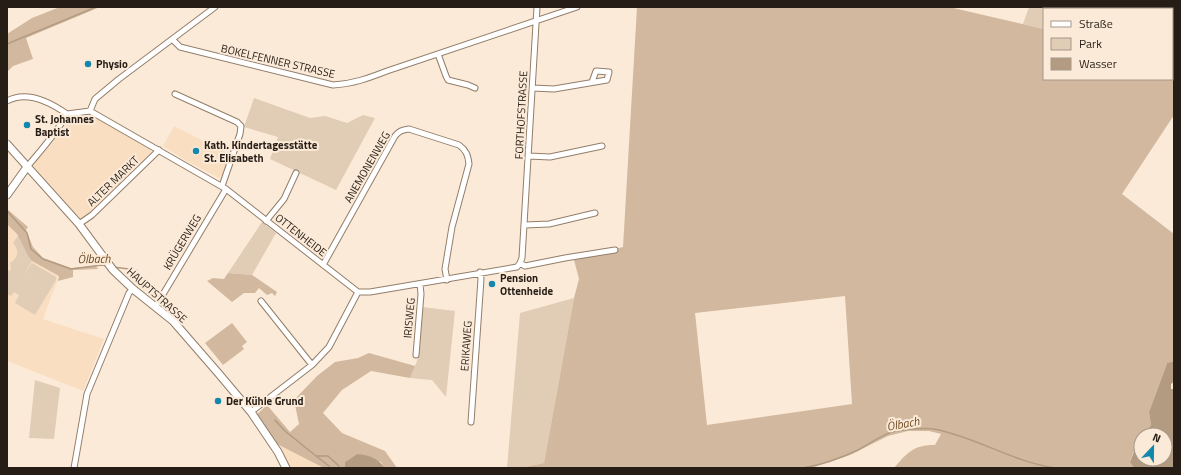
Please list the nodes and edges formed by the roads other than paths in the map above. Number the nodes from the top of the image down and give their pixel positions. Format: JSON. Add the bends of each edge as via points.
{"nodes":[{"id":1,"x":215,"y":7,"type":"edge"},
{"id":2,"x":537,"y":7,"type":"edge"},
{"id":3,"x":577,"y":7,"type":"edge"},
{"id":4,"x":536,"y":21,"type":"junction"},
{"id":5,"x":173,"y":40,"type":"junction"},
{"id":6,"x":438,"y":54,"type":"junction"},
{"id":7,"x":592,"y":82,"type":"dead end"},
{"id":8,"x":475,"y":88,"type":"dead end"},
{"id":9,"x":532,"y":88,"type":"junction"},
{"id":10,"x":175,"y":94,"type":"dead end"},
{"id":11,"x":7,"y":101,"type":"edge"},
{"id":12,"x":90,"y":111,"type":"junction"},
{"id":13,"x":66,"y":114,"type":"junction"},
{"id":14,"x":7,"y":144,"type":"edge"},
{"id":15,"x":602,"y":146,"type":"dead end"},
{"id":16,"x":159,"y":150,"type":"junction"},
{"id":17,"x":529,"y":156,"type":"junction"},
{"id":18,"x":28,"y":167,"type":"junction"},
{"id":19,"x":296,"y":173,"type":"dead end"},
{"id":20,"x":224,"y":188,"type":"junction"},
{"id":21,"x":7,"y":195,"type":"edge"},
{"id":22,"x":595,"y":213,"type":"dead end"},
{"id":23,"x":266,"y":220,"type":"junction"},
{"id":24,"x":79,"y":224,"type":"junction"},
{"id":25,"x":525,"y":224,"type":"junction"},
{"id":26,"x":615,"y":250,"type":"dead end"},
{"id":27,"x":520,"y":263,"type":"junction"},
{"id":28,"x":324,"y":265,"type":"junction"},
{"id":29,"x":480,"y":272,"type":"junction"},
{"id":30,"x":447,"y":280,"type":"junction"},
{"id":31,"x":420,"y":284,"type":"junction"},
{"id":32,"x":132,"y":288,"type":"junction"},
{"id":33,"x":358,"y":292,"type":"junction"},
{"id":34,"x":261,"y":301,"type":"dead end"},
{"id":35,"x":156,"y":306,"type":"junction"},
{"id":36,"x":416,"y":355,"type":"dead end"},
{"id":37,"x":312,"y":365,"type":"junction"},
{"id":38,"x":251,"y":412,"type":"junction"},
{"id":39,"x":471,"y":422,"type":"dead end"},
{"id":40,"x":74,"y":468,"type":"edge"},
{"id":41,"x":286,"y":468,"type":"edge"}],
"edges":[{"from":1,"to":5,"type":"street"},
{"from":2,"to":4,"type":"street","name":"FORTHOFSTRASSE"},
{"from":3,"to":4,"type":"street","name":"BOKELFENNER STRASSE"},
{"from":4,"to":6,"type":"street","name":"BOKELFENNER STRASSE"},
{"from":4,"to":9,"type":"street","name":"FORTHOFSTRASSE"},
{"from":5,"to":6,"type":"street","name":"BOKELFENNER STRASSE","via":[[180,47],[333,85],[357,82]]},
{"from":5,"to":12,"type":"street","via":[[95,99]]},
{"from":6,"to":8,"type":"street","via":[[448,80]]},
{"from":7,"to":9,"type":"street","via":[[554,88]]},
{"from":9,"to":17,"type":"street","name":"FORTHOFSTRASSE"},
{"from":10,"to":20,"type":"street","name":"KRÜGERWEG","via":[[241,126]]},
{"from":11,"to":13,"type":"street","via":[[23,96],[34,98]]},
{"from":12,"to":13,"type":"street"},
{"from":12,"to":16,"type":"street","name":"OTTENHEIDE"},
{"from":13,"to":18,"type":"street","via":[[56,132]]},
{"from":14,"to":18,"type":"main road","name":"HAUPTSTRASSE"},
{"from":15,"to":17,"type":"street","via":[[550,157]]},
{"from":16,"to":20,"type":"street","name":"OTTENHEIDE"},
{"from":16,"to":24,"type":"street","name":"ALTER MARKT","via":[[92,215]]},
{"from":17,"to":25,"type":"street","name":"FORTHOFSTRASSE"},
{"from":18,"to":21,"type":"main road"},
{"from":18,"to":24,"type":"main road","name":"HAUPTSTRASSE"},
{"from":19,"to":23,"type":"street","via":[[284,199]]},
{"from":20,"to":23,"type":"street","name":"OTTENHEIDE"},
{"from":20,"to":35,"type":"street","name":"KRÜGERWEG"},
{"from":22,"to":25,"type":"street","via":[[549,224]]},
{"from":23,"to":28,"type":"street","name":"OTTENHEIDE"},
{"from":24,"to":32,"type":"main road","name":"HAUPTSTRASSE","via":[[111,267]]},
{"from":25,"to":27,"type":"street"},
{"from":26,"to":27,"type":"street","via":[[524,266]]},
{"from":27,"to":29,"type":"street","via":[[517,267]]},
{"from":28,"to":30,"type":"street","name":"ANEMONENWEG","via":[[395,136],[398,132],[409,129],[459,145],[468,155],[469,164],[452,227],[445,269]]},
{"from":28,"to":33,"type":"street","name":"OTTENHEIDE"},
{"from":29,"to":30,"type":"street"},
{"from":29,"to":39,"type":"street","name":"ERIKAWEG","via":[[482,279]]},
{"from":30,"to":31,"type":"street"},
{"from":31,"to":33,"type":"street"},
{"from":31,"to":36,"type":"street","name":"IRISWEG"},
{"from":32,"to":35,"type":"main road","name":"HAUPTSTRASSE"},
{"from":32,"to":40,"type":"street","via":[[87,394]]},
{"from":33,"to":37,"type":"street","via":[[328,347]]},
{"from":34,"to":37,"type":"street"},
{"from":35,"to":38,"type":"main road","name":"HAUPTSTRASSE","via":[[173,321]]},
{"from":37,"to":38,"type":"street"},
{"from":38,"to":41,"type":"main road","name":"HAUPTSTRASSE"}]}
